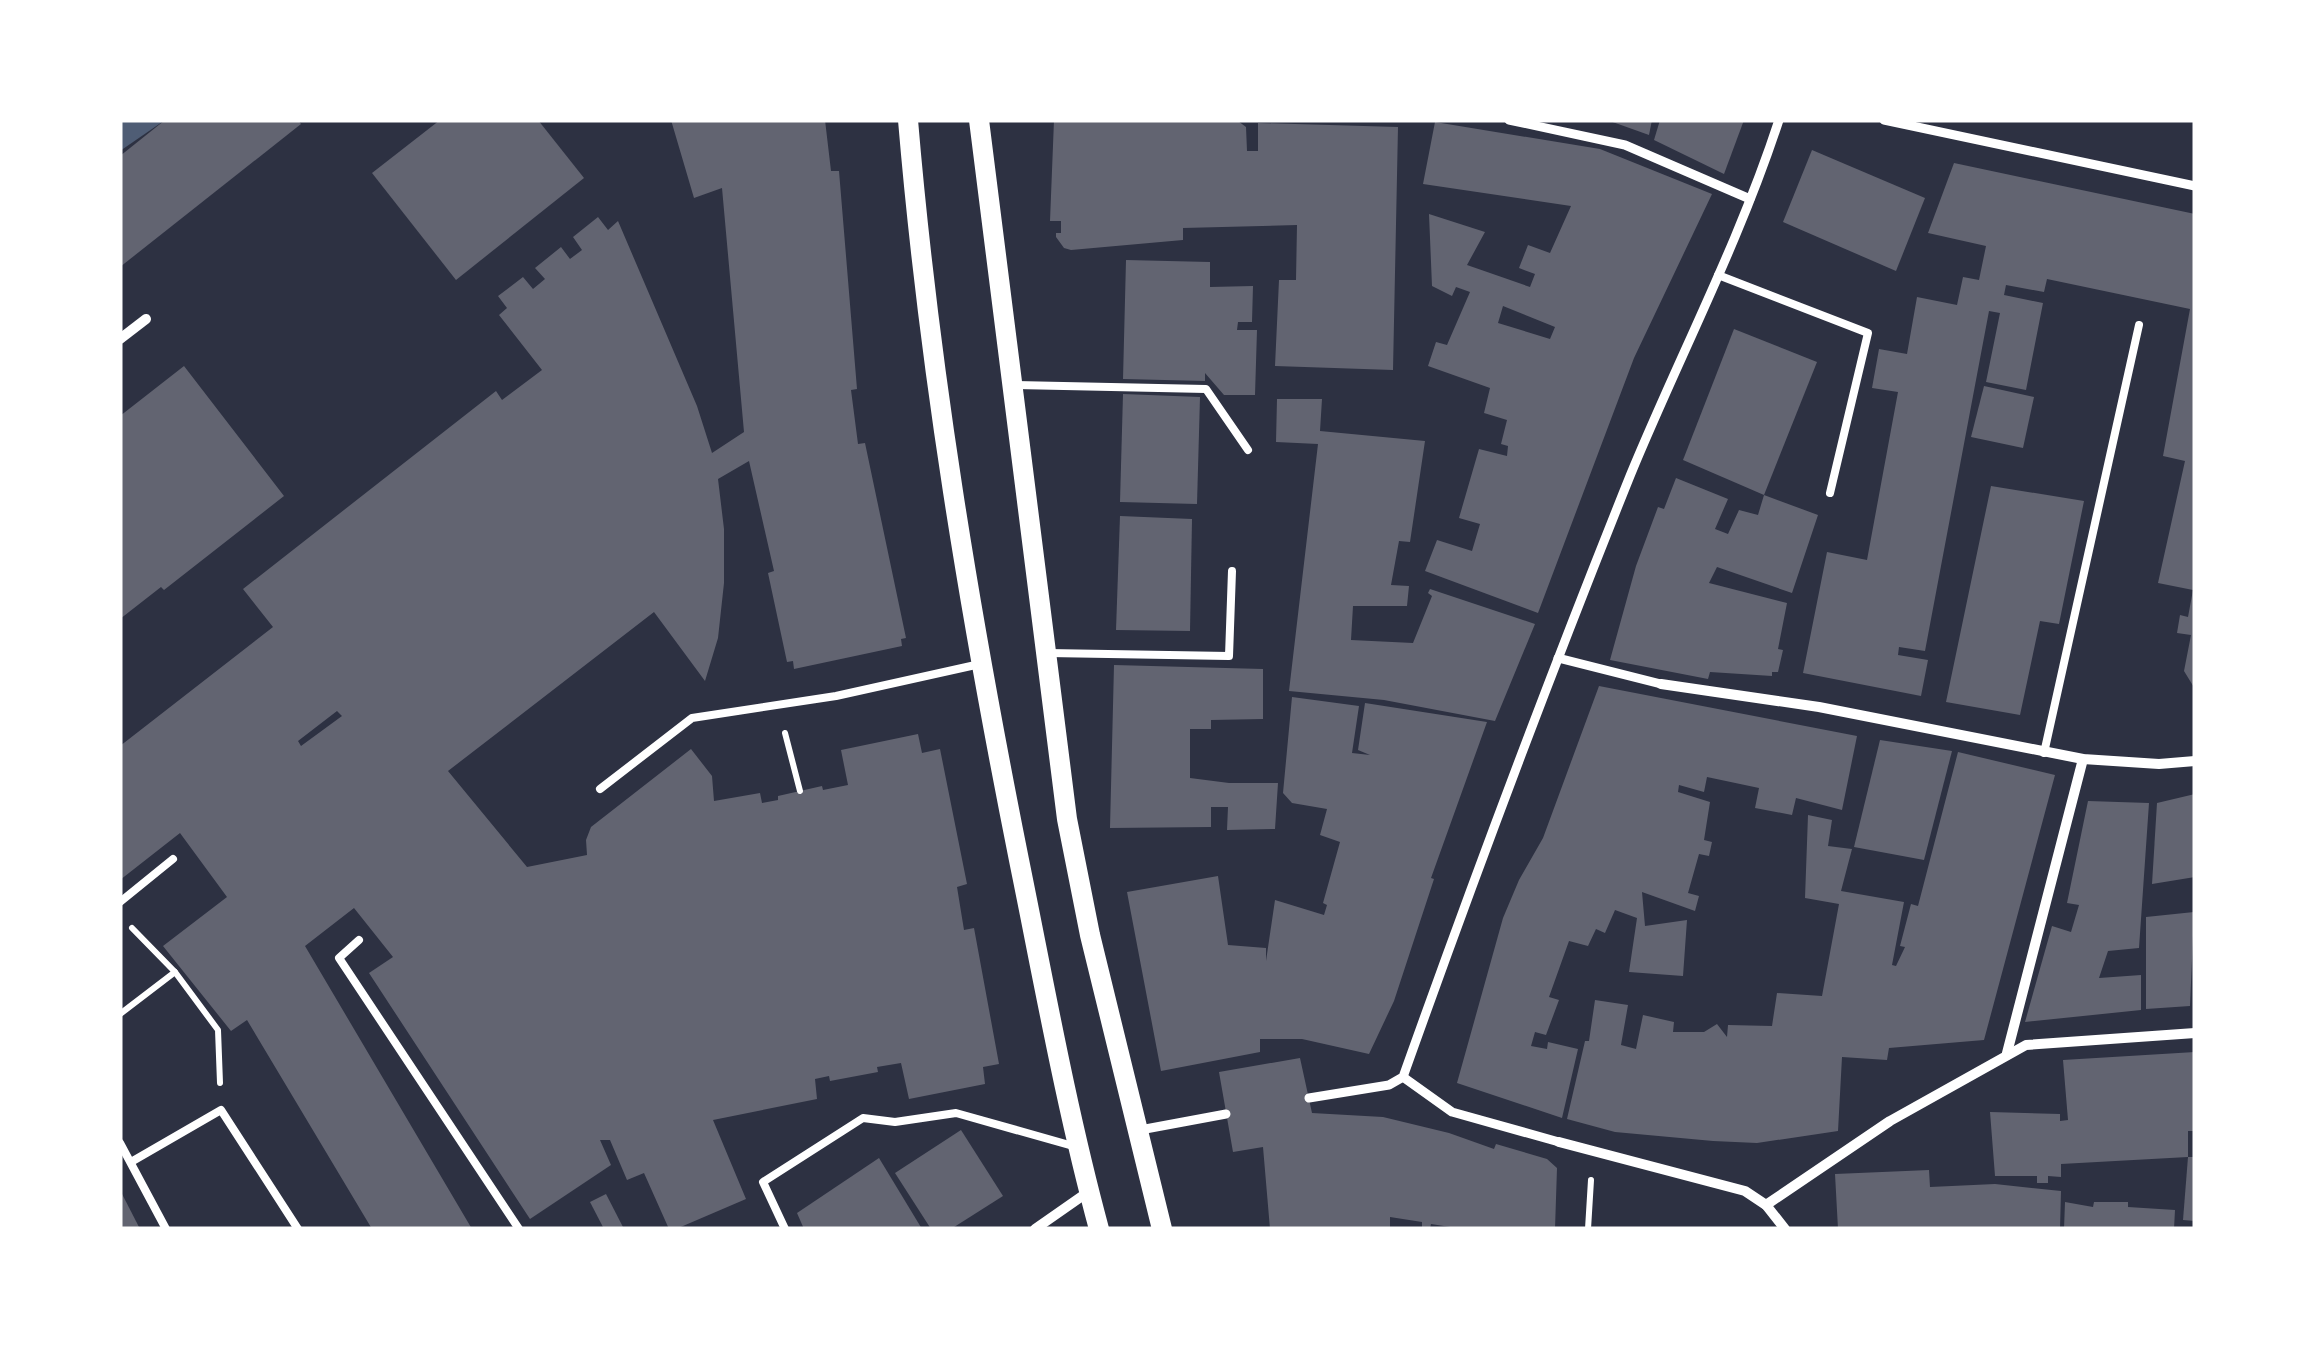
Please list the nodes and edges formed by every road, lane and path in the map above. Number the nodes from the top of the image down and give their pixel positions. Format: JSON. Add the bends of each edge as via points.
{"nodes":[{"id":1,"x":908,"y":120,"type":"edge"},
{"id":2,"x":979,"y":120,"type":"edge"},
{"id":3,"x":1509,"y":120,"type":"edge"},
{"id":4,"x":1778,"y":120,"type":"edge"},
{"id":5,"x":1884,"y":120,"type":"edge"},
{"id":6,"x":2195,"y":186,"type":"edge"},
{"id":7,"x":1750,"y":199,"type":"junction"},
{"id":8,"x":1718,"y":275,"type":"junction"},
{"id":9,"x":146,"y":319,"type":"dead end"},
{"id":10,"x":2139,"y":325,"type":"dead end"},
{"id":11,"x":120,"y":339,"type":"edge"},
{"id":12,"x":1011,"y":385,"type":"junction"},
{"id":13,"x":1248,"y":450,"type":"dead end"},
{"id":14,"x":1830,"y":493,"type":"dead end"},
{"id":15,"x":1232,"y":571,"type":"dead end"},
{"id":16,"x":1043,"y":652,"type":"junction"},
{"id":17,"x":1558,"y":658,"type":"junction"},
{"id":18,"x":980,"y":664,"type":"junction"},
{"id":19,"x":1661,"y":684,"type":"joint"},
{"id":20,"x":2044,"y":753,"type":"junction"},
{"id":21,"x":2084,"y":759,"type":"junction"},
{"id":22,"x":2195,"y":761,"type":"edge"},
{"id":23,"x":600,"y":789,"type":"dead end"},
{"id":24,"x":173,"y":859,"type":"dead end"},
{"id":25,"x":120,"y":902,"type":"edge"},
{"id":26,"x":359,"y":940,"type":"dead end"},
{"id":27,"x":145,"y":944,"type":"dead end"},
{"id":28,"x":175,"y":972,"type":"junction"},
{"id":29,"x":120,"y":1014,"type":"edge"},
{"id":30,"x":2195,"y":1033,"type":"edge"},
{"id":31,"x":2007,"y":1053,"type":"junction"},
{"id":32,"x":1403,"y":1077,"type":"junction"},
{"id":33,"x":1309,"y":1098,"type":"dead end"},
{"id":34,"x":222,"y":1110,"type":"junction"},
{"id":35,"x":1226,"y":1114,"type":"dead end"},
{"id":36,"x":1137,"y":1131,"type":"junction"},
{"id":37,"x":1559,"y":1142,"type":"joint"},
{"id":38,"x":120,"y":1143,"type":"edge"},
{"id":39,"x":1079,"y":1147,"type":"junction"},
{"id":40,"x":1594,"y":1151,"type":"junction"},
{"id":41,"x":131,"y":1162,"type":"junction"},
{"id":42,"x":1089,"y":1192,"type":"junction"},
{"id":43,"x":1766,"y":1205,"type":"junction"},
{"id":44,"x":166,"y":1229,"type":"edge"},
{"id":45,"x":298,"y":1229,"type":"edge"},
{"id":46,"x":519,"y":1229,"type":"edge"},
{"id":47,"x":785,"y":1229,"type":"edge"},
{"id":48,"x":1035,"y":1229,"type":"edge"},
{"id":49,"x":1100,"y":1229,"type":"edge"},
{"id":50,"x":1162,"y":1229,"type":"edge"},
{"id":51,"x":1588,"y":1229,"type":"edge"},
{"id":52,"x":1785,"y":1229,"type":"edge"}],
"edges":[{"from":1,"to":18,"type":"main road"},
{"from":2,"to":12,"type":"main road"},
{"from":3,"to":7,"type":"street","via":[[1625,145]]},
{"from":4,"to":7,"type":"street"},
{"from":5,"to":6,"type":"street"},
{"from":7,"to":8,"type":"street"},
{"from":8,"to":14,"type":"lane","via":[[1868,333]]},
{"from":8,"to":17,"type":"street"},
{"from":9,"to":11,"type":"street"},
{"from":10,"to":20,"type":"lane"},
{"from":12,"to":13,"type":"lane","via":[[1206,390]]},
{"from":12,"to":16,"type":"main road"},
{"from":15,"to":16,"type":"lane","via":[[1229,656]]},
{"from":16,"to":36,"type":"main road","via":[[1066,819]]},
{"from":17,"to":19,"type":"street"},
{"from":17,"to":32,"type":"street"},
{"from":18,"to":23,"type":"lane","via":[[692,718]]},
{"from":18,"to":39,"type":"main road"},
{"from":19,"to":20,"type":"street","via":[[1820,707]]},
{"from":20,"to":21,"type":"street"},
{"from":21,"to":22,"type":"street"},
{"from":21,"to":31,"type":"street"},
{"from":24,"to":25,"type":"lane"},
{"from":26,"to":46,"type":"lane","via":[[338,958]]},
{"from":27,"to":28,"type":"path"},
{"from":28,"to":29,"type":"path"},
{"from":28,"to":34,"type":"path","via":[[218,1030]]},
{"from":30,"to":31,"type":"street","via":[[2047,1042]]},
{"from":31,"to":43,"type":"street"},
{"from":32,"to":33,"type":"street","via":[[1389,1086]]},
{"from":32,"to":37,"type":"street","via":[[1452,1112]]},
{"from":34,"to":41,"type":"lane"},
{"from":34,"to":45,"type":"lane"},
{"from":35,"to":36,"type":"street"},
{"from":36,"to":50,"type":"main road"},
{"from":37,"to":40,"type":"street"},
{"from":38,"to":41,"type":"lane"},
{"from":39,"to":42,"type":"main road"},
{"from":39,"to":47,"type":"lane","via":[[956,1113],[895,1122],[863,1118],[764,1182]]},
{"from":40,"to":43,"type":"street","via":[[1745,1191]]},
{"from":40,"to":51,"type":"path"},
{"from":41,"to":44,"type":"lane"},
{"from":42,"to":48,"type":"street"},
{"from":42,"to":49,"type":"main road"},
{"from":43,"to":52,"type":"street"}]}
